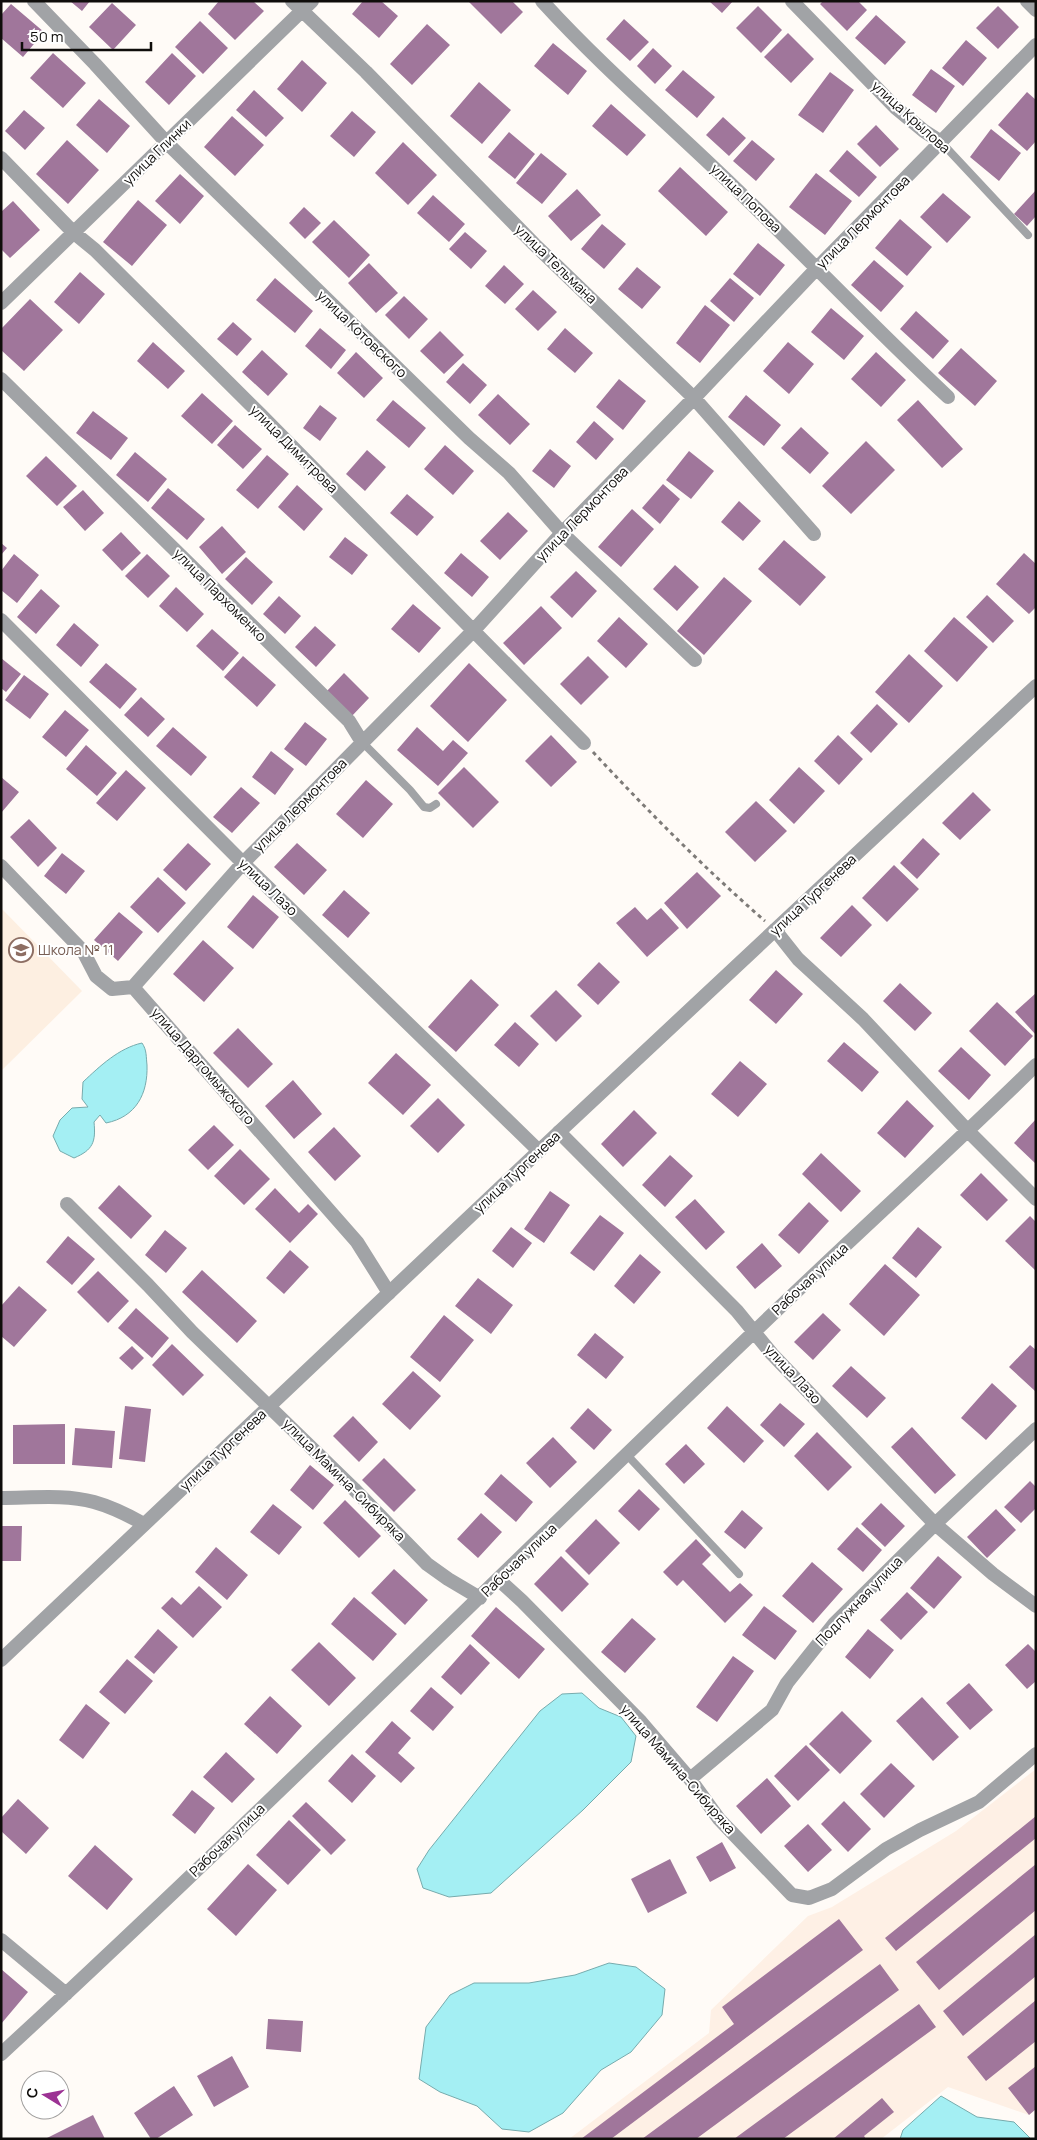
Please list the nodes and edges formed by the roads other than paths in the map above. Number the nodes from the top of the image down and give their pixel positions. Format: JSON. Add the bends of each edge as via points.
{"nodes":[{"id":1,"x":34,"y":1,"type":"edge"},
{"id":2,"x":292,"y":1,"type":"edge"},
{"id":3,"x":312,"y":1,"type":"edge"},
{"id":4,"x":542,"y":1,"type":"edge"},
{"id":5,"x":792,"y":1,"type":"edge"},
{"id":6,"x":1027,"y":1,"type":"edge"},
{"id":7,"x":1036,"y":10,"type":"edge"},
{"id":8,"x":302,"y":11,"type":"junction"},
{"id":9,"x":1036,"y":45,"type":"edge"},
{"id":10,"x":167,"y":142,"type":"junction"},
{"id":11,"x":941,"y":142,"type":"junction"},
{"id":12,"x":1,"y":158,"type":"edge"},
{"id":13,"x":73,"y":232,"type":"junction"},
{"id":14,"x":1028,"y":235,"type":"dead end"},
{"id":15,"x":818,"y":267,"type":"junction"},
{"id":16,"x":1,"y":302,"type":"edge"},
{"id":17,"x":1,"y":379,"type":"edge"},
{"id":18,"x":948,"y":397,"type":"dead end"},
{"id":19,"x":694,"y":398,"type":"junction"},
{"id":20,"x":562,"y":533,"type":"junction"},
{"id":21,"x":814,"y":534,"type":"dead end"},
{"id":22,"x":1,"y":620,"type":"edge"},
{"id":23,"x":474,"y":630,"type":"junction"},
{"id":24,"x":695,"y":660,"type":"dead end"},
{"id":25,"x":1036,"y":686,"type":"edge"},
{"id":26,"x":362,"y":742,"type":"junction"},
{"id":27,"x":584,"y":742,"type":"road end"},
{"id":28,"x":436,"y":804,"type":"dead end"},
{"id":29,"x":243,"y":862,"type":"junction"},
{"id":30,"x":1,"y":866,"type":"edge"},
{"id":31,"x":775,"y":930,"type":"junction"},
{"id":32,"x":133,"y":987,"type":"junction"},
{"id":33,"x":1036,"y":1065,"type":"edge"},
{"id":34,"x":968,"y":1131,"type":"junction"},
{"id":35,"x":559,"y":1132,"type":"junction"},
{"id":36,"x":539,"y":1151,"type":"junction"},
{"id":37,"x":1036,"y":1199,"type":"edge"},
{"id":38,"x":67,"y":1204,"type":"dead end"},
{"id":39,"x":389,"y":1293,"type":"junction"},
{"id":40,"x":754,"y":1331,"type":"junction"},
{"id":41,"x":270,"y":1406,"type":"junction"},
{"id":42,"x":1036,"y":1429,"type":"edge"},
{"id":43,"x":627,"y":1455,"type":"junction"},
{"id":44,"x":1,"y":1498,"type":"edge"},
{"id":45,"x":144,"y":1524,"type":"junction"},
{"id":46,"x":935,"y":1524,"type":"junction"},
{"id":47,"x":739,"y":1574,"type":"dead end"},
{"id":48,"x":498,"y":1580,"type":"junction"},
{"id":49,"x":480,"y":1598,"type":"junction"},
{"id":50,"x":1036,"y":1606,"type":"edge"},
{"id":51,"x":1,"y":1660,"type":"edge"},
{"id":52,"x":1036,"y":1754,"type":"edge"},
{"id":53,"x":690,"y":1778,"type":"junction"},
{"id":54,"x":1,"y":1940,"type":"edge"},
{"id":55,"x":66,"y":1994,"type":"junction"},
{"id":56,"x":1,"y":2054,"type":"edge"}],
"edges":[{"from":1,"to":10,"type":"street","name":"улица Котовского"},
{"from":2,"to":8,"type":"street","name":"улица Тельмана"},
{"from":3,"to":8,"type":"street","name":"улица Глинки"},
{"from":4,"to":15,"type":"street","name":"улица Попова","via":[[596,57]]},
{"from":5,"to":11,"type":"street","name":"улица Крылова","via":[[896,108]]},
{"from":6,"to":7,"type":"street"},
{"from":8,"to":10,"type":"street","name":"улица Глинки"},
{"from":8,"to":19,"type":"street","name":"улица Тельмана","via":[[534,244]]},
{"from":9,"to":11,"type":"street","name":"улица Лермонтова"},
{"from":10,"to":13,"type":"street","name":"улица Глинки"},
{"from":10,"to":20,"type":"street","name":"улица Котовского","via":[[469,438],[509,473]]},
{"from":11,"to":14,"type":"lane","name":"улица Крылова"},
{"from":11,"to":15,"type":"street","name":"улица Лермонтова"},
{"from":12,"to":13,"type":"street","name":"улица Димитрова"},
{"from":13,"to":16,"type":"street","name":"улица Глинки"},
{"from":13,"to":23,"type":"street","name":"улица Димитрова","via":[[95,250]]},
{"from":15,"to":18,"type":"street","name":"улица Попова","via":[[895,348]]},
{"from":15,"to":19,"type":"street","name":"улица Лермонтова"},
{"from":17,"to":26,"type":"street","name":"улица Пархоменко","via":[[349,721]]},
{"from":19,"to":20,"type":"street","name":"улица Лермонтова"},
{"from":19,"to":21,"type":"street","name":"улица Тельмана"},
{"from":20,"to":23,"type":"street","name":"улица Лермонтова"},
{"from":20,"to":24,"type":"street","name":"улица Котовского"},
{"from":22,"to":29,"type":"street","name":"улица Лазо"},
{"from":23,"to":26,"type":"street","name":"улица Лермонтова"},
{"from":23,"to":27,"type":"street","name":"улица Димитрова"},
{"from":25,"to":31,"type":"street","name":"улица Тургенева"},
{"from":26,"to":28,"type":"lane","name":"улица Пархоменко","via":[[424,807]]},
{"from":26,"to":29,"type":"street","name":"улица Лермонтова"},
{"from":29,"to":32,"type":"street","name":"улица Лермонтова"},
{"from":29,"to":36,"type":"street","name":"улица Лазо"},
{"from":30,"to":32,"type":"street","via":[[83,951],[96,976],[112,989]]},
{"from":31,"to":34,"type":"street","via":[[798,959],[863,1018]]},
{"from":31,"to":35,"type":"street","name":"улица Тургенева"},
{"from":32,"to":39,"type":"street","name":"улица Даргомыжского","via":[[357,1242]]},
{"from":33,"to":34,"type":"street","name":"Рабочая улица"},
{"from":34,"to":37,"type":"street"},
{"from":34,"to":40,"type":"street","name":"Рабочая улица"},
{"from":35,"to":36,"type":"street","name":"улица Тургенева"},
{"from":35,"to":40,"type":"street","name":"улица Лазо"},
{"from":36,"to":39,"type":"street","name":"улица Тургенева"},
{"from":38,"to":41,"type":"street","name":"улица Мамина-Сибиряка","via":[[192,1332]]},
{"from":39,"to":41,"type":"street","name":"улица Тургенева"},
{"from":40,"to":43,"type":"street","name":"Рабочая улица"},
{"from":40,"to":46,"type":"street","name":"улица Лазо","via":[[772,1354]]},
{"from":41,"to":45,"type":"street","name":"улица Тургенева"},
{"from":41,"to":49,"type":"street","name":"улица Мамина-Сибиряка","via":[[428,1564]]},
{"from":42,"to":46,"type":"street","name":"Подлужная улица"},
{"from":43,"to":47,"type":"lane"},
{"from":43,"to":48,"type":"street","name":"Рабочая улица"},
{"from":44,"to":45,"type":"street","via":[[93,1502]]},
{"from":45,"to":51,"type":"street","name":"улица Тургенева"},
{"from":46,"to":50,"type":"street","name":"улица Лазо"},
{"from":46,"to":53,"type":"street","name":"Подлужная улица","via":[[834,1624],[787,1684],[772,1710]]},
{"from":48,"to":49,"type":"street","name":"Рабочая улица"},
{"from":48,"to":53,"type":"street","name":"улица Мамина-Сибиряка","via":[[640,1722]]},
{"from":49,"to":55,"type":"street","name":"Рабочая улица"},
{"from":52,"to":53,"type":"street","name":"улица Мамина-Сибиряка","via":[[979,1802],[886,1848],[832,1889],[809,1898],[792,1896],[719,1819]]},
{"from":54,"to":55,"type":"street"},
{"from":55,"to":56,"type":"street","name":"Рабочая улица"}]}
